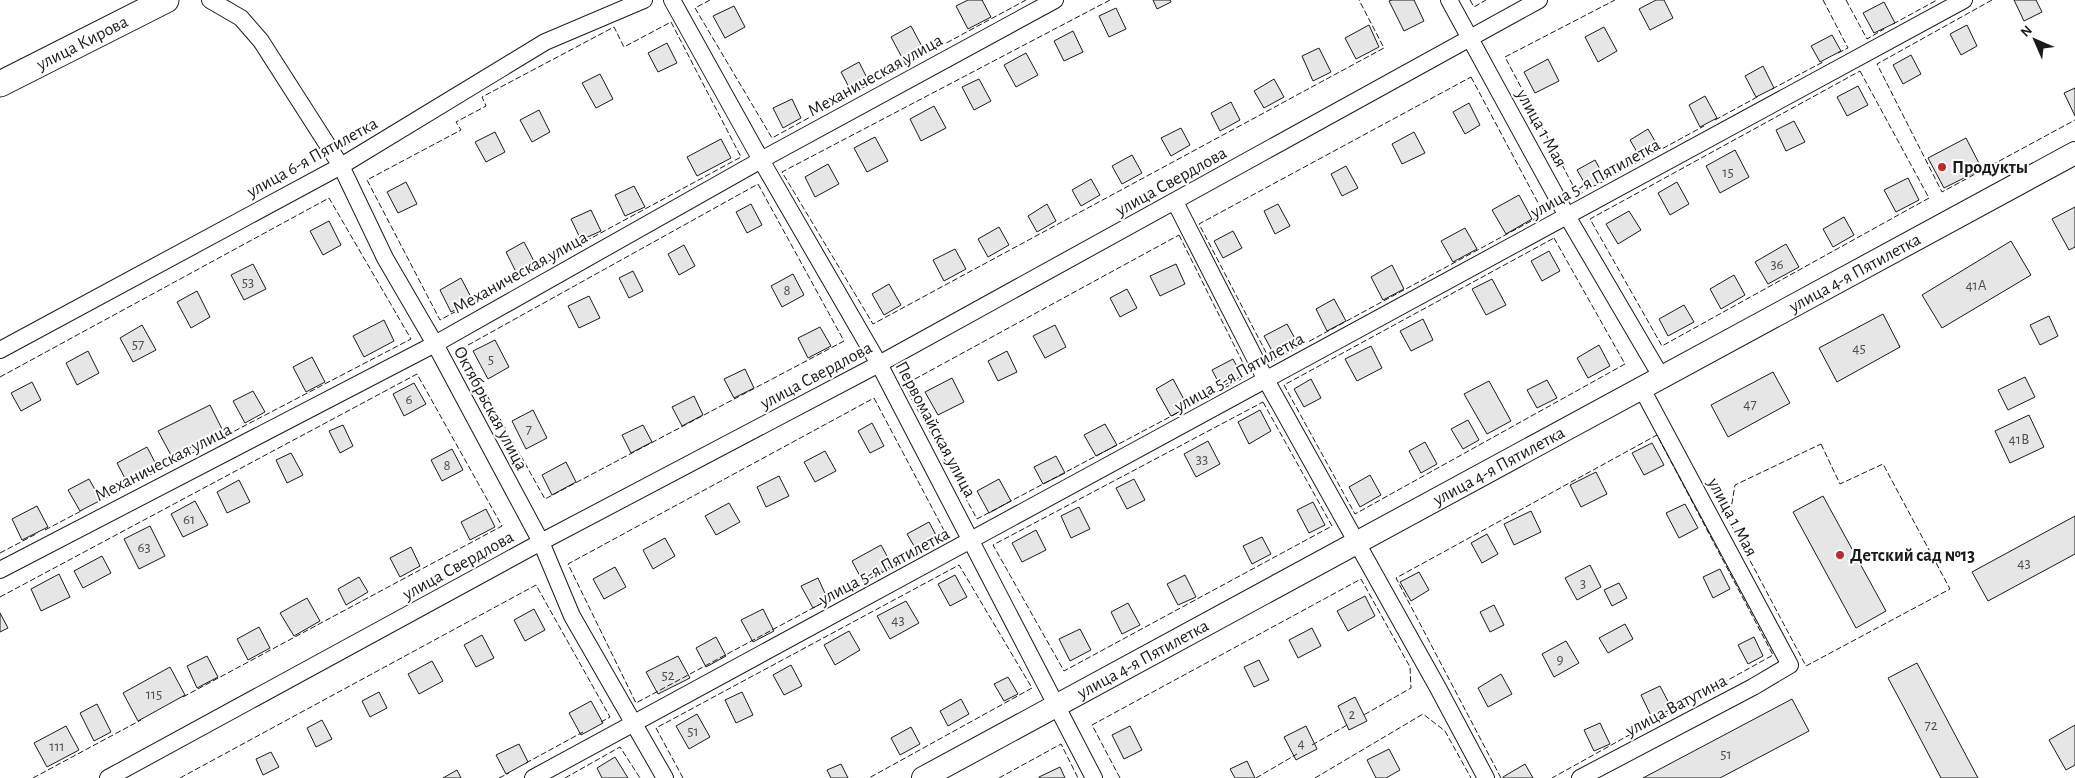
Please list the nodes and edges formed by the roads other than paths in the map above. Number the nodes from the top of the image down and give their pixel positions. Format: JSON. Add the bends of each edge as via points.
{"nodes":[{"id":1,"x":166,"y":0,"type":"edge"},
{"id":2,"x":210,"y":0,"type":"edge"},
{"id":3,"x":644,"y":0,"type":"edge"},
{"id":4,"x":672,"y":0,"type":"edge"},
{"id":5,"x":1055,"y":0,"type":"edge"},
{"id":6,"x":1449,"y":0,"type":"edge"},
{"id":7,"x":1539,"y":0,"type":"edge"},
{"id":8,"x":1964,"y":0,"type":"edge"},
{"id":9,"x":1469,"y":37,"type":"junction"},
{"id":10,"x":0,"y":84,"type":"edge"},
{"id":11,"x":2075,"y":153,"type":"edge"},
{"id":12,"x":761,"y":160,"type":"junction"},
{"id":13,"x":341,"y":166,"type":"junction"},
{"id":14,"x":1175,"y":202,"type":"junction"},
{"id":15,"x":1567,"y":216,"type":"junction"},
{"id":16,"x":435,"y":344,"type":"junction"},
{"id":17,"x":0,"y":350,"type":"edge"},
{"id":18,"x":880,"y":364,"type":"junction"},
{"id":19,"x":1662,"y":378,"type":"junction"},
{"id":20,"x":1266,"y":380,"type":"junction"},
{"id":21,"x":1642,"y":389,"type":"junction"},
{"id":22,"x":972,"y":540,"type":"junction"},
{"id":23,"x":541,"y":542,"type":"junction"},
{"id":24,"x":1357,"y":542,"type":"junction"},
{"id":25,"x":0,"y":570,"type":"edge"},
{"id":26,"x":1790,"y":665,"type":"joint"},
{"id":27,"x":1057,"y":706,"type":"junction"},
{"id":28,"x":633,"y":724,"type":"junction"},
{"id":29,"x":108,"y":778,"type":"edge"},
{"id":30,"x":533,"y":778,"type":"edge"},
{"id":31,"x":665,"y":778,"type":"edge"},
{"id":32,"x":923,"y":778,"type":"edge"},
{"id":33,"x":1094,"y":778,"type":"edge"},
{"id":34,"x":1486,"y":778,"type":"edge"},
{"id":35,"x":1580,"y":778,"type":"edge"}],
"edges":[{"from":1,"to":10,"type":"main road","name":"улица Кирова"},
{"from":2,"to":13,"type":"street","name":"Октябрьская улица","via":[[241,18],[261,41]]},
{"from":3,"to":13,"type":"street","name":"улица 6-я Пятилетка","via":[[544,42]]},
{"from":4,"to":12,"type":"street","name":"Первомайская улица"},
{"from":5,"to":12,"type":"street","name":"Механическая улица"},
{"from":6,"to":9,"type":"street","name":"улица 1 Мая"},
{"from":7,"to":9,"type":"street","name":"улица Свердлова"},
{"from":8,"to":15,"type":"street","name":"улица 5-я Пятилетка"},
{"from":9,"to":14,"type":"street","name":"улица Свердлова"},
{"from":9,"to":15,"type":"street","name":"улица 1 Мая"},
{"from":11,"to":19,"type":"street","name":"улица 4-я Пятилетка"},
{"from":12,"to":16,"type":"street","name":"Механическая улица"},
{"from":12,"to":18,"type":"street","name":"Первомайская улица"},
{"from":13,"to":16,"type":"street","name":"Октябрьская улица","via":[[385,258]]},
{"from":13,"to":17,"type":"street","name":"улица 6-я Пятилетка"},
{"from":14,"to":18,"type":"street","name":"улица Свердлова"},
{"from":14,"to":20,"type":"street"},
{"from":15,"to":19,"type":"street","name":"улица 1 Мая"},
{"from":15,"to":20,"type":"street","name":"улица 5-я Пятилетка"},
{"from":16,"to":23,"type":"street","name":"Октябрьская улица"},
{"from":16,"to":25,"type":"street","name":"Механическая улица"},
{"from":18,"to":22,"type":"street","name":"Первомайская улица"},
{"from":18,"to":23,"type":"street","name":"улица Свердлова"},
{"from":19,"to":21,"type":"street","name":"улица 4-я Пятилетка"},
{"from":20,"to":22,"type":"street","name":"улица 5-я Пятилетка"},
{"from":20,"to":24,"type":"street"},
{"from":21,"to":24,"type":"street","name":"улица 4-я Пятилетка"},
{"from":21,"to":26,"type":"street","name":"улица 1 Мая"},
{"from":22,"to":27,"type":"street","name":"Первомайская улица"},
{"from":22,"to":28,"type":"street","name":"улица 5-я Пятилетка"},
{"from":23,"to":28,"type":"street","name":"Октябрьская улица","via":[[572,616]]},
{"from":23,"to":29,"type":"street","name":"улица Свердлова"},
{"from":24,"to":27,"type":"street","name":"улица 4-я Пятилетка"},
{"from":24,"to":34,"type":"street"},
{"from":26,"to":35,"type":"street","name":"улица Ватутина"},
{"from":27,"to":32,"type":"street","name":"улица 4-я Пятилетка"},
{"from":27,"to":33,"type":"street","name":"Первомайская улица"},
{"from":28,"to":30,"type":"street","name":"улица 5-я Пятилетка"},
{"from":28,"to":31,"type":"street","name":"Октябрьская улица"}]}
